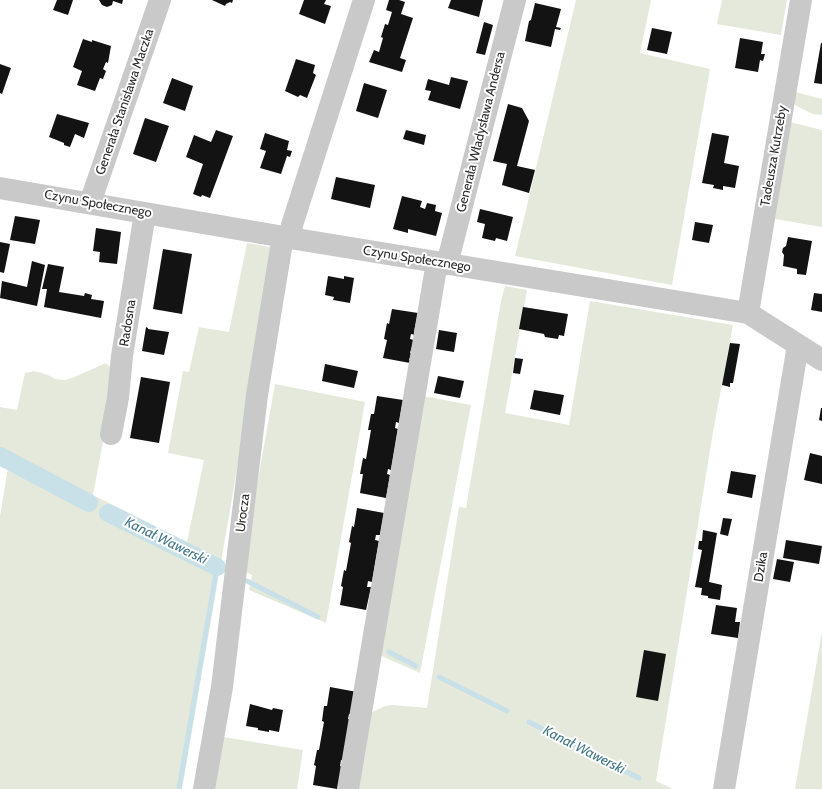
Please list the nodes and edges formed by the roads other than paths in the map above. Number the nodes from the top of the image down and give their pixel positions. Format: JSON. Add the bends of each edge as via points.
{"nodes":[{"id":1,"x":160,"y":0,"type":"edge"},
{"id":2,"x":364,"y":0,"type":"edge"},
{"id":3,"x":515,"y":0,"type":"edge"},
{"id":4,"x":801,"y":0,"type":"edge"},
{"id":5,"x":0,"y":188,"type":"edge"},
{"id":6,"x":90,"y":203,"type":"junction"},
{"id":7,"x":145,"y":213,"type":"junction"},
{"id":8,"x":287,"y":237,"type":"junction"},
{"id":9,"x":442,"y":263,"type":"junction"},
{"id":10,"x":748,"y":313,"type":"junction"},
{"id":11,"x":798,"y":345,"type":"junction"},
{"id":12,"x":822,"y":360,"type":"edge"},
{"id":13,"x":111,"y":434,"type":"dead end"},
{"id":14,"x":204,"y":789,"type":"edge"},
{"id":15,"x":348,"y":789,"type":"edge"},
{"id":16,"x":724,"y":789,"type":"edge"}],
"edges":[{"from":1,"to":6,"type":"street","name":"Generała Stanisława Maczka"},
{"from":2,"to":8,"type":"street","name":"Urocza"},
{"from":3,"to":9,"type":"street","name":"Generała Władysława Andersa"},
{"from":4,"to":10,"type":"street","name":"Tadeusza Kutrzeby"},
{"from":5,"to":6,"type":"street","name":"Czynu Społecznego"},
{"from":6,"to":7,"type":"street","name":"Czynu Społecznego"},
{"from":7,"to":8,"type":"street","name":"Czynu Społecznego"},
{"from":7,"to":13,"type":"street","name":"Radosna"},
{"from":8,"to":9,"type":"street","name":"Czynu Społecznego"},
{"from":8,"to":14,"type":"street","name":"Urocza","via":[[257,395],[222,687]]},
{"from":9,"to":10,"type":"street","name":"Czynu Społecznego"},
{"from":9,"to":15,"type":"street","name":"Generała Władysława Andersa","via":[[435,282]]},
{"from":10,"to":11,"type":"street","name":"Czynu Społecznego"},
{"from":11,"to":12,"type":"street","name":"Czynu Społecznego"},
{"from":11,"to":16,"type":"street","name":"Dzika"}]}
